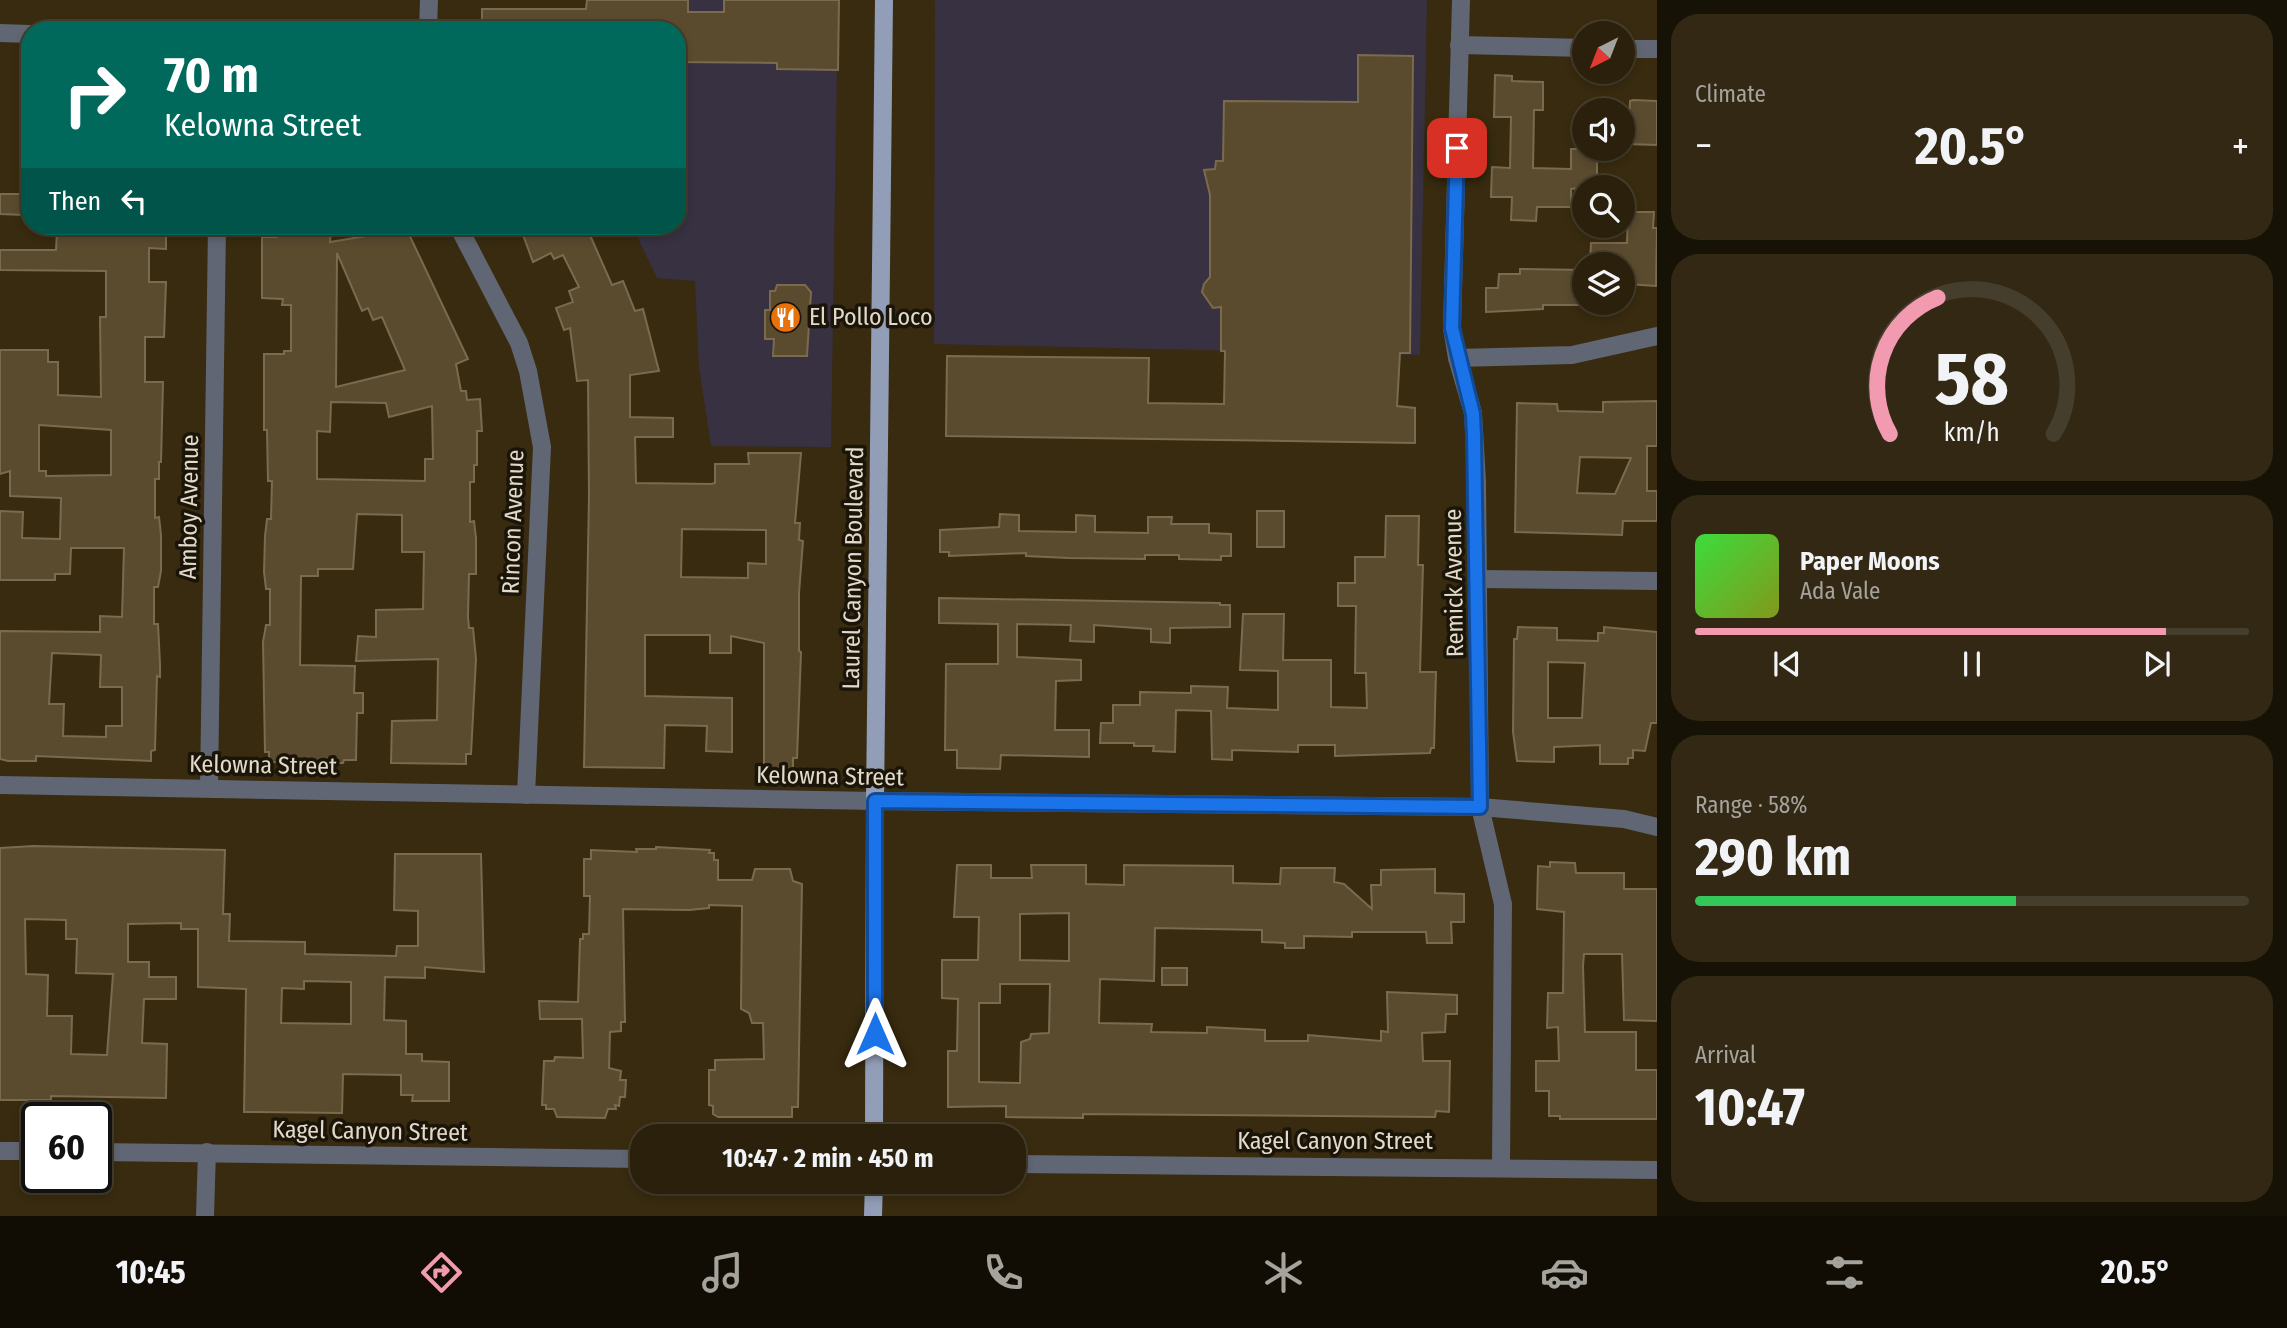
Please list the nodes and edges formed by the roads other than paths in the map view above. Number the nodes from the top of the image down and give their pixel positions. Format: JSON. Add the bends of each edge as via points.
{"nodes":[{"id":1,"x":429,"y":0,"type":"edge"},
{"id":2,"x":884,"y":0,"type":"edge"},
{"id":3,"x":1461,"y":0,"type":"edge"},
{"id":4,"x":428,"y":21,"type":"edge"},
{"id":5,"x":0,"y":33,"type":"edge"},
{"id":6,"x":21,"y":34,"type":"edge"},
{"id":7,"x":1459,"y":46,"type":"junction"},
{"id":8,"x":1572,"y":48,"type":"edge"},
{"id":9,"x":1635,"y":48,"type":"edge"},
{"id":10,"x":1657,"y":49,"type":"edge"},
{"id":11,"x":217,"y":235,"type":"edge"},
{"id":12,"x":463,"y":235,"type":"edge"},
{"id":13,"x":1657,"y":336,"type":"edge"},
{"id":14,"x":1457,"y":358,"type":"junction"},
{"id":15,"x":1478,"y":579,"type":"junction"},
{"id":16,"x":1657,"y":581,"type":"edge"},
{"id":17,"x":0,"y":785,"type":"edge"},
{"id":18,"x":209,"y":788,"type":"junction"},
{"id":19,"x":526,"y":794,"type":"junction"},
{"id":20,"x":875,"y":801,"type":"junction"},
{"id":21,"x":1480,"y":807,"type":"junction"},
{"id":22,"x":1657,"y":827,"type":"edge"},
{"id":23,"x":874,"y":1124,"type":"edge"},
{"id":24,"x":0,"y":1151,"type":"edge"},
{"id":25,"x":21,"y":1151,"type":"edge"},
{"id":26,"x":112,"y":1152,"type":"edge"},
{"id":27,"x":207,"y":1153,"type":"junction"},
{"id":28,"x":630,"y":1159,"type":"edge"},
{"id":29,"x":1026,"y":1164,"type":"edge"},
{"id":30,"x":1501,"y":1166,"type":"junction"},
{"id":31,"x":1657,"y":1170,"type":"edge"},
{"id":32,"x":874,"y":1194,"type":"edge"},
{"id":33,"x":205,"y":1216,"type":"edge"},
{"id":34,"x":873,"y":1216,"type":"edge"}],
"edges":[{"from":1,"to":4,"type":"street"},
{"from":2,"to":20,"type":"main road","name":"Laurel Canyon Boulevard"},
{"from":3,"to":7,"type":"street","name":"Remick Avenue"},
{"from":5,"to":6,"type":"street"},
{"from":7,"to":8,"type":"street"},
{"from":7,"to":14,"type":"street","name":"Remick Avenue","via":[[1452,328]]},
{"from":9,"to":10,"type":"street"},
{"from":11,"to":18,"type":"street","name":"Amboy Avenue"},
{"from":12,"to":19,"type":"street","name":"Rincon Avenue","via":[[519,343],[542,447]]},
{"from":13,"to":14,"type":"street","via":[[1572,355]]},
{"from":14,"to":15,"type":"street","name":"Remick Avenue","via":[[1473,414]]},
{"from":15,"to":16,"type":"street"},
{"from":15,"to":21,"type":"street","name":"Remick Avenue"},
{"from":17,"to":18,"type":"street","name":"Kelowna Street"},
{"from":18,"to":19,"type":"street","name":"Kelowna Street"},
{"from":19,"to":20,"type":"street","name":"Kelowna Street"},
{"from":20,"to":21,"type":"street","name":"Kelowna Street"},
{"from":20,"to":23,"type":"main road","name":"Laurel Canyon Boulevard"},
{"from":21,"to":22,"type":"street","name":"Kelowna Street","via":[[1624,819]]},
{"from":21,"to":30,"type":"street","name":"Remick Avenue","via":[[1503,904]]},
{"from":24,"to":25,"type":"street"},
{"from":26,"to":27,"type":"street","name":"Kagel Canyon Street"},
{"from":27,"to":28,"type":"street","name":"Kagel Canyon Street"},
{"from":27,"to":33,"type":"street"},
{"from":29,"to":30,"type":"street","name":"Kagel Canyon Street"},
{"from":30,"to":31,"type":"street","name":"Kagel Canyon Street"},
{"from":32,"to":34,"type":"main road"}]}
